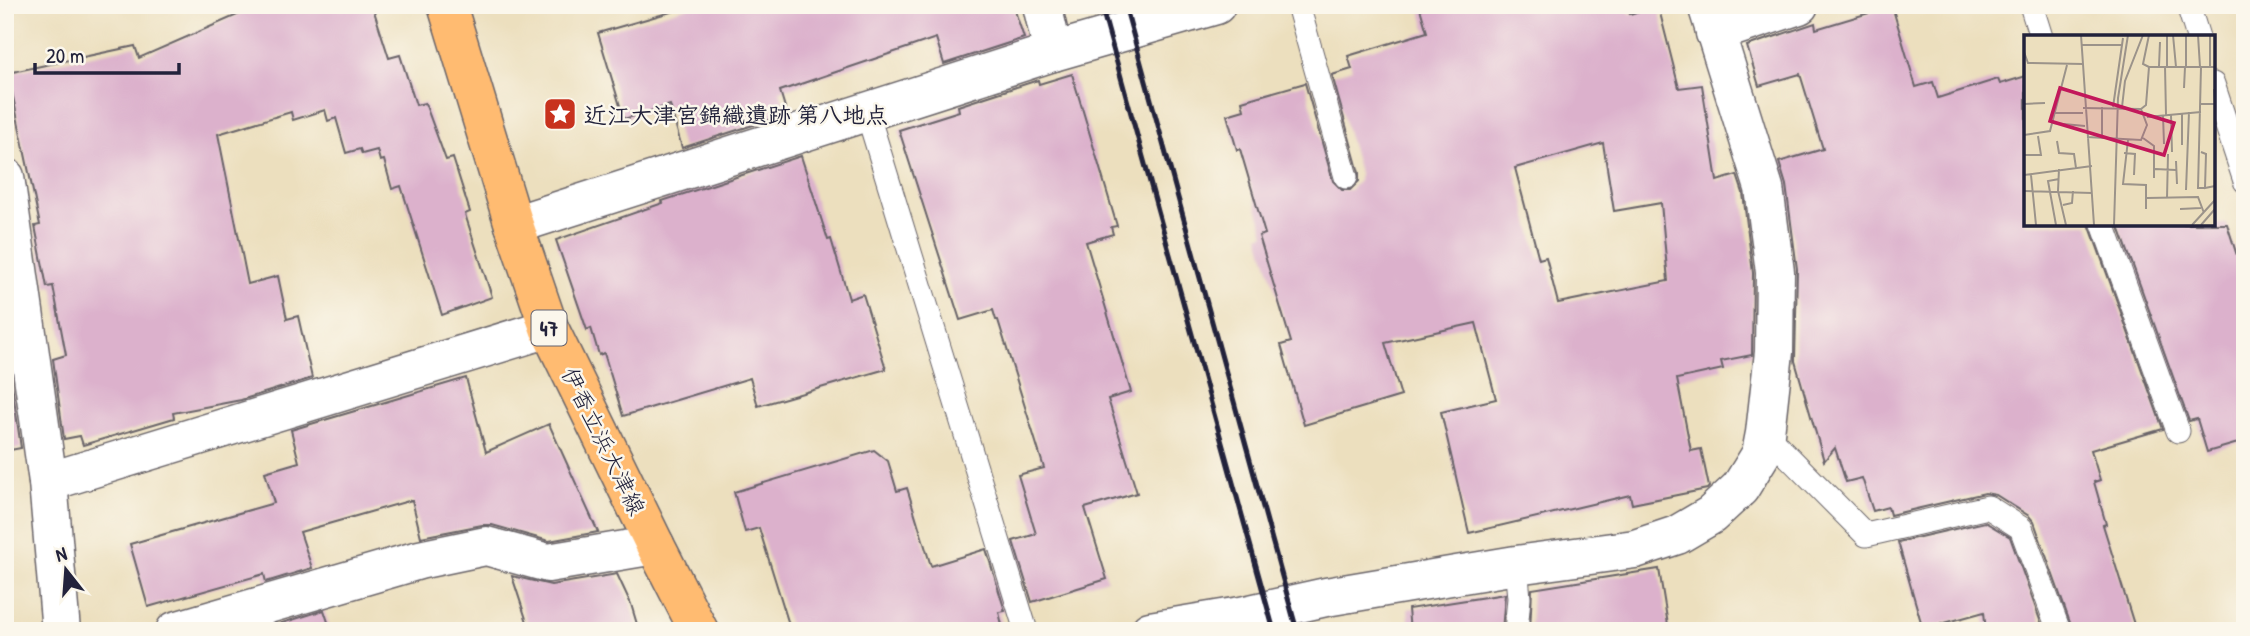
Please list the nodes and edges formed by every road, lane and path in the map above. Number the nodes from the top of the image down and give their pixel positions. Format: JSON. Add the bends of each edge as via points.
{"nodes":[{"id":1,"x":447,"y":5,"type":"edge"},
{"id":2,"x":1042,"y":5,"type":"edge"},
{"id":3,"x":1216,"y":5,"type":"edge"},
{"id":4,"x":1298,"y":5,"type":"edge"},
{"id":5,"x":1799,"y":5,"type":"edge"},
{"id":6,"x":2031,"y":5,"type":"edge"},
{"id":7,"x":2188,"y":5,"type":"edge"},
{"id":8,"x":1711,"y":19,"type":"edge"},
{"id":9,"x":2040,"y":35,"type":"edge"},
{"id":10,"x":2197,"y":35,"type":"edge"},
{"id":11,"x":1053,"y":52,"type":"junction"},
{"id":12,"x":2215,"y":89,"type":"edge"},
{"id":13,"x":867,"y":112,"type":"junction"},
{"id":14,"x":5,"y":177,"type":"edge"},
{"id":15,"x":1346,"y":177,"type":"dead end"},
{"id":16,"x":2245,"y":181,"type":"edge"},
{"id":17,"x":514,"y":225,"type":"junction"},
{"id":18,"x":2104,"y":226,"type":"edge"},
{"id":19,"x":549,"y":328,"type":"junction"},
{"id":20,"x":2178,"y":431,"type":"dead end"},
{"id":21,"x":1765,"y":433,"type":"junction"},
{"id":22,"x":48,"y":482,"type":"junction"},
{"id":23,"x":654,"y":545,"type":"junction"},
{"id":24,"x":1516,"y":565,"type":"junction"},
{"id":25,"x":61,"y":631,"type":"edge"},
{"id":26,"x":175,"y":631,"type":"edge"},
{"id":27,"x":699,"y":631,"type":"edge"},
{"id":28,"x":1026,"y":631,"type":"edge"},
{"id":29,"x":1150,"y":631,"type":"edge"},
{"id":30,"x":1516,"y":631,"type":"edge"},
{"id":31,"x":2059,"y":631,"type":"edge"}],
"edges":[{"from":1,"to":17,"type":"main road","name":"伊香立浜大津線","number":"47"},
{"from":2,"to":11,"type":"street"},
{"from":3,"to":11,"type":"street"},
{"from":4,"to":15,"type":"lane"},
{"from":5,"to":8,"type":"street"},
{"from":6,"to":9,"type":"lane"},
{"from":7,"to":10,"type":"lane"},
{"from":8,"to":21,"type":"street","via":[[1764,188],[1775,272],[1774,352]]},
{"from":11,"to":13,"type":"street"},
{"from":12,"to":16,"type":"lane"},
{"from":13,"to":17,"type":"street"},
{"from":13,"to":28,"type":"lane"},
{"from":14,"to":22,"type":"street"},
{"from":17,"to":19,"type":"main road","name":"伊香立浜大津線","number":"47"},
{"from":18,"to":20,"type":"lane"},
{"from":19,"to":22,"type":"street"},
{"from":19,"to":23,"type":"main road","name":"伊香立浜大津線","number":"47"},
{"from":21,"to":24,"type":"street","via":[[1761,454],[1740,488],[1711,515],[1677,535],[1635,549]]},
{"from":21,"to":31,"type":"lane","via":[[1866,535],[1988,507],[2021,528]]},
{"from":22,"to":25,"type":"street"},
{"from":23,"to":26,"type":"street","via":[[548,562],[486,546],[419,560]]},
{"from":23,"to":27,"type":"main road","name":"伊香立浜大津線","number":"47"},
{"from":24,"to":29,"type":"street"},
{"from":24,"to":30,"type":"lane"}]}
